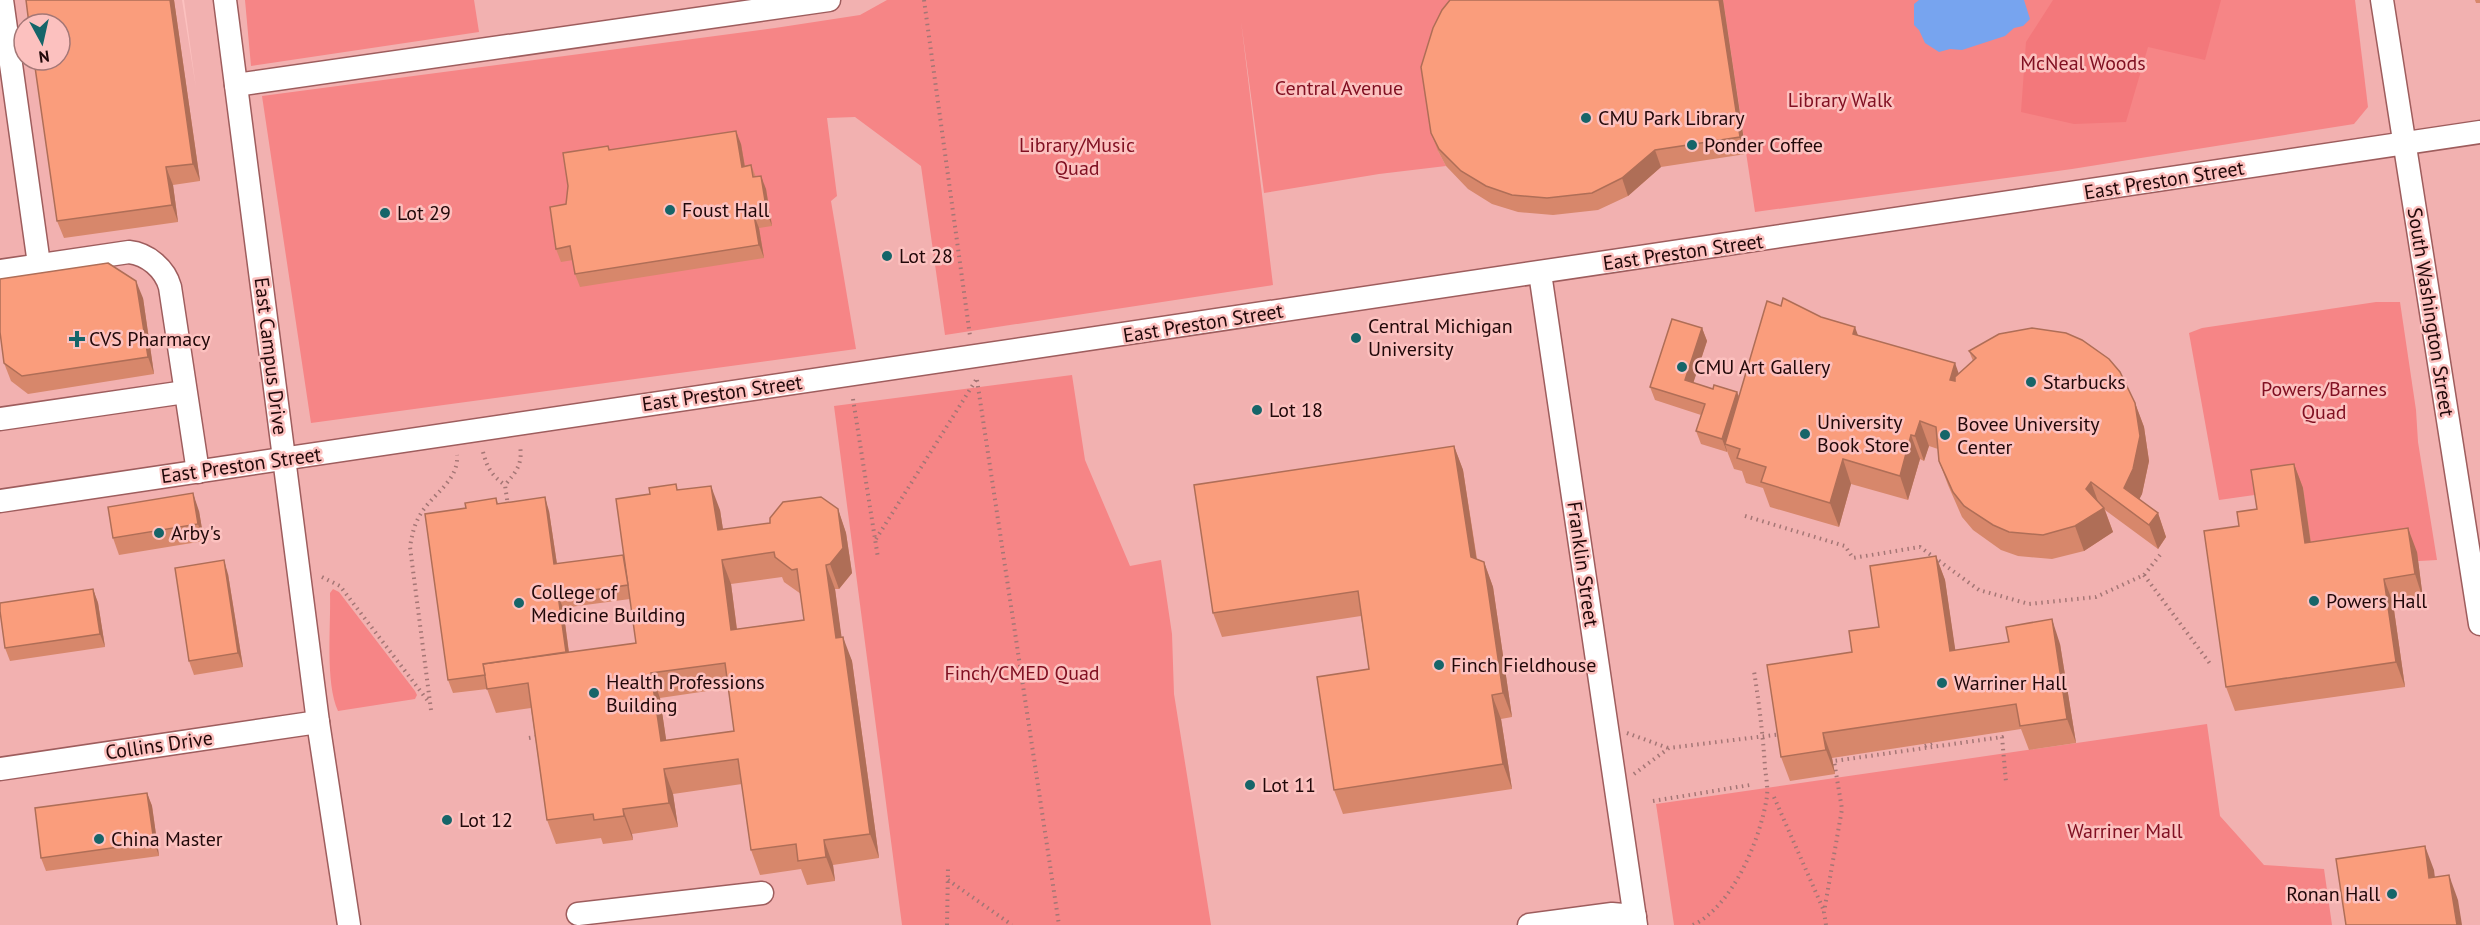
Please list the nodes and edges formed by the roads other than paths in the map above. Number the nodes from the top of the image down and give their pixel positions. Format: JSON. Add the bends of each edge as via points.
{"nodes":[{"id":1,"x":2,"y":0,"type":"edge"},
{"id":2,"x":225,"y":0,"type":"edge"},
{"id":3,"x":829,"y":0,"type":"edge"},
{"id":4,"x":2382,"y":0,"type":"edge"},
{"id":5,"x":236,"y":85,"type":"junction"},
{"id":6,"x":2480,"y":132,"type":"edge"},
{"id":7,"x":2405,"y":143,"type":"junction"},
{"id":8,"x":39,"y":264,"type":"junction"},
{"id":9,"x":0,"y":271,"type":"edge"},
{"id":10,"x":1540,"y":273,"type":"junction"},
{"id":11,"x":185,"y":392,"type":"junction"},
{"id":12,"x":0,"y":419,"type":"edge"},
{"id":13,"x":284,"y":459,"type":"junction"},
{"id":14,"x":198,"y":471,"type":"junction"},
{"id":15,"x":0,"y":501,"type":"edge"},
{"id":16,"x":2480,"y":624,"type":"edge"},
{"id":17,"x":318,"y":722,"type":"junction"},
{"id":18,"x":0,"y":768,"type":"edge"},
{"id":19,"x":762,"y":893,"type":"dead end"},
{"id":20,"x":578,"y":914,"type":"dead end"},
{"id":21,"x":1635,"y":920,"type":"edge"},
{"id":22,"x":350,"y":925,"type":"edge"},
{"id":23,"x":1528,"y":925,"type":"edge"}],
"edges":[{"from":1,"to":8,"type":"street"},
{"from":2,"to":5,"type":"street","name":"East Campus Drive"},
{"from":3,"to":5,"type":"street"},
{"from":4,"to":7,"type":"street","name":"South Washington Street"},
{"from":5,"to":13,"type":"street","name":"East Campus Drive"},
{"from":6,"to":7,"type":"street","name":"East Preston Street"},
{"from":7,"to":10,"type":"street","name":"East Preston Street"},
{"from":7,"to":16,"type":"street","name":"South Washington Street"},
{"from":8,"to":9,"type":"street"},
{"from":8,"to":11,"type":"street","via":[[129,252],[155,264],[170,287]]},
{"from":10,"to":13,"type":"street","name":"East Preston Street"},
{"from":10,"to":21,"type":"street","name":"Franklin Street"},
{"from":11,"to":12,"type":"street"},
{"from":11,"to":14,"type":"street"},
{"from":13,"to":14,"type":"street","name":"East Preston Street"},
{"from":13,"to":17,"type":"street","name":"East Campus Drive"},
{"from":14,"to":15,"type":"street","name":"East Preston Street"},
{"from":17,"to":18,"type":"street","name":"Collins Drive"},
{"from":17,"to":22,"type":"street","name":"East Campus Drive"},
{"from":19,"to":20,"type":"street"},
{"from":21,"to":23,"type":"street","via":[[1612,914]]}]}
